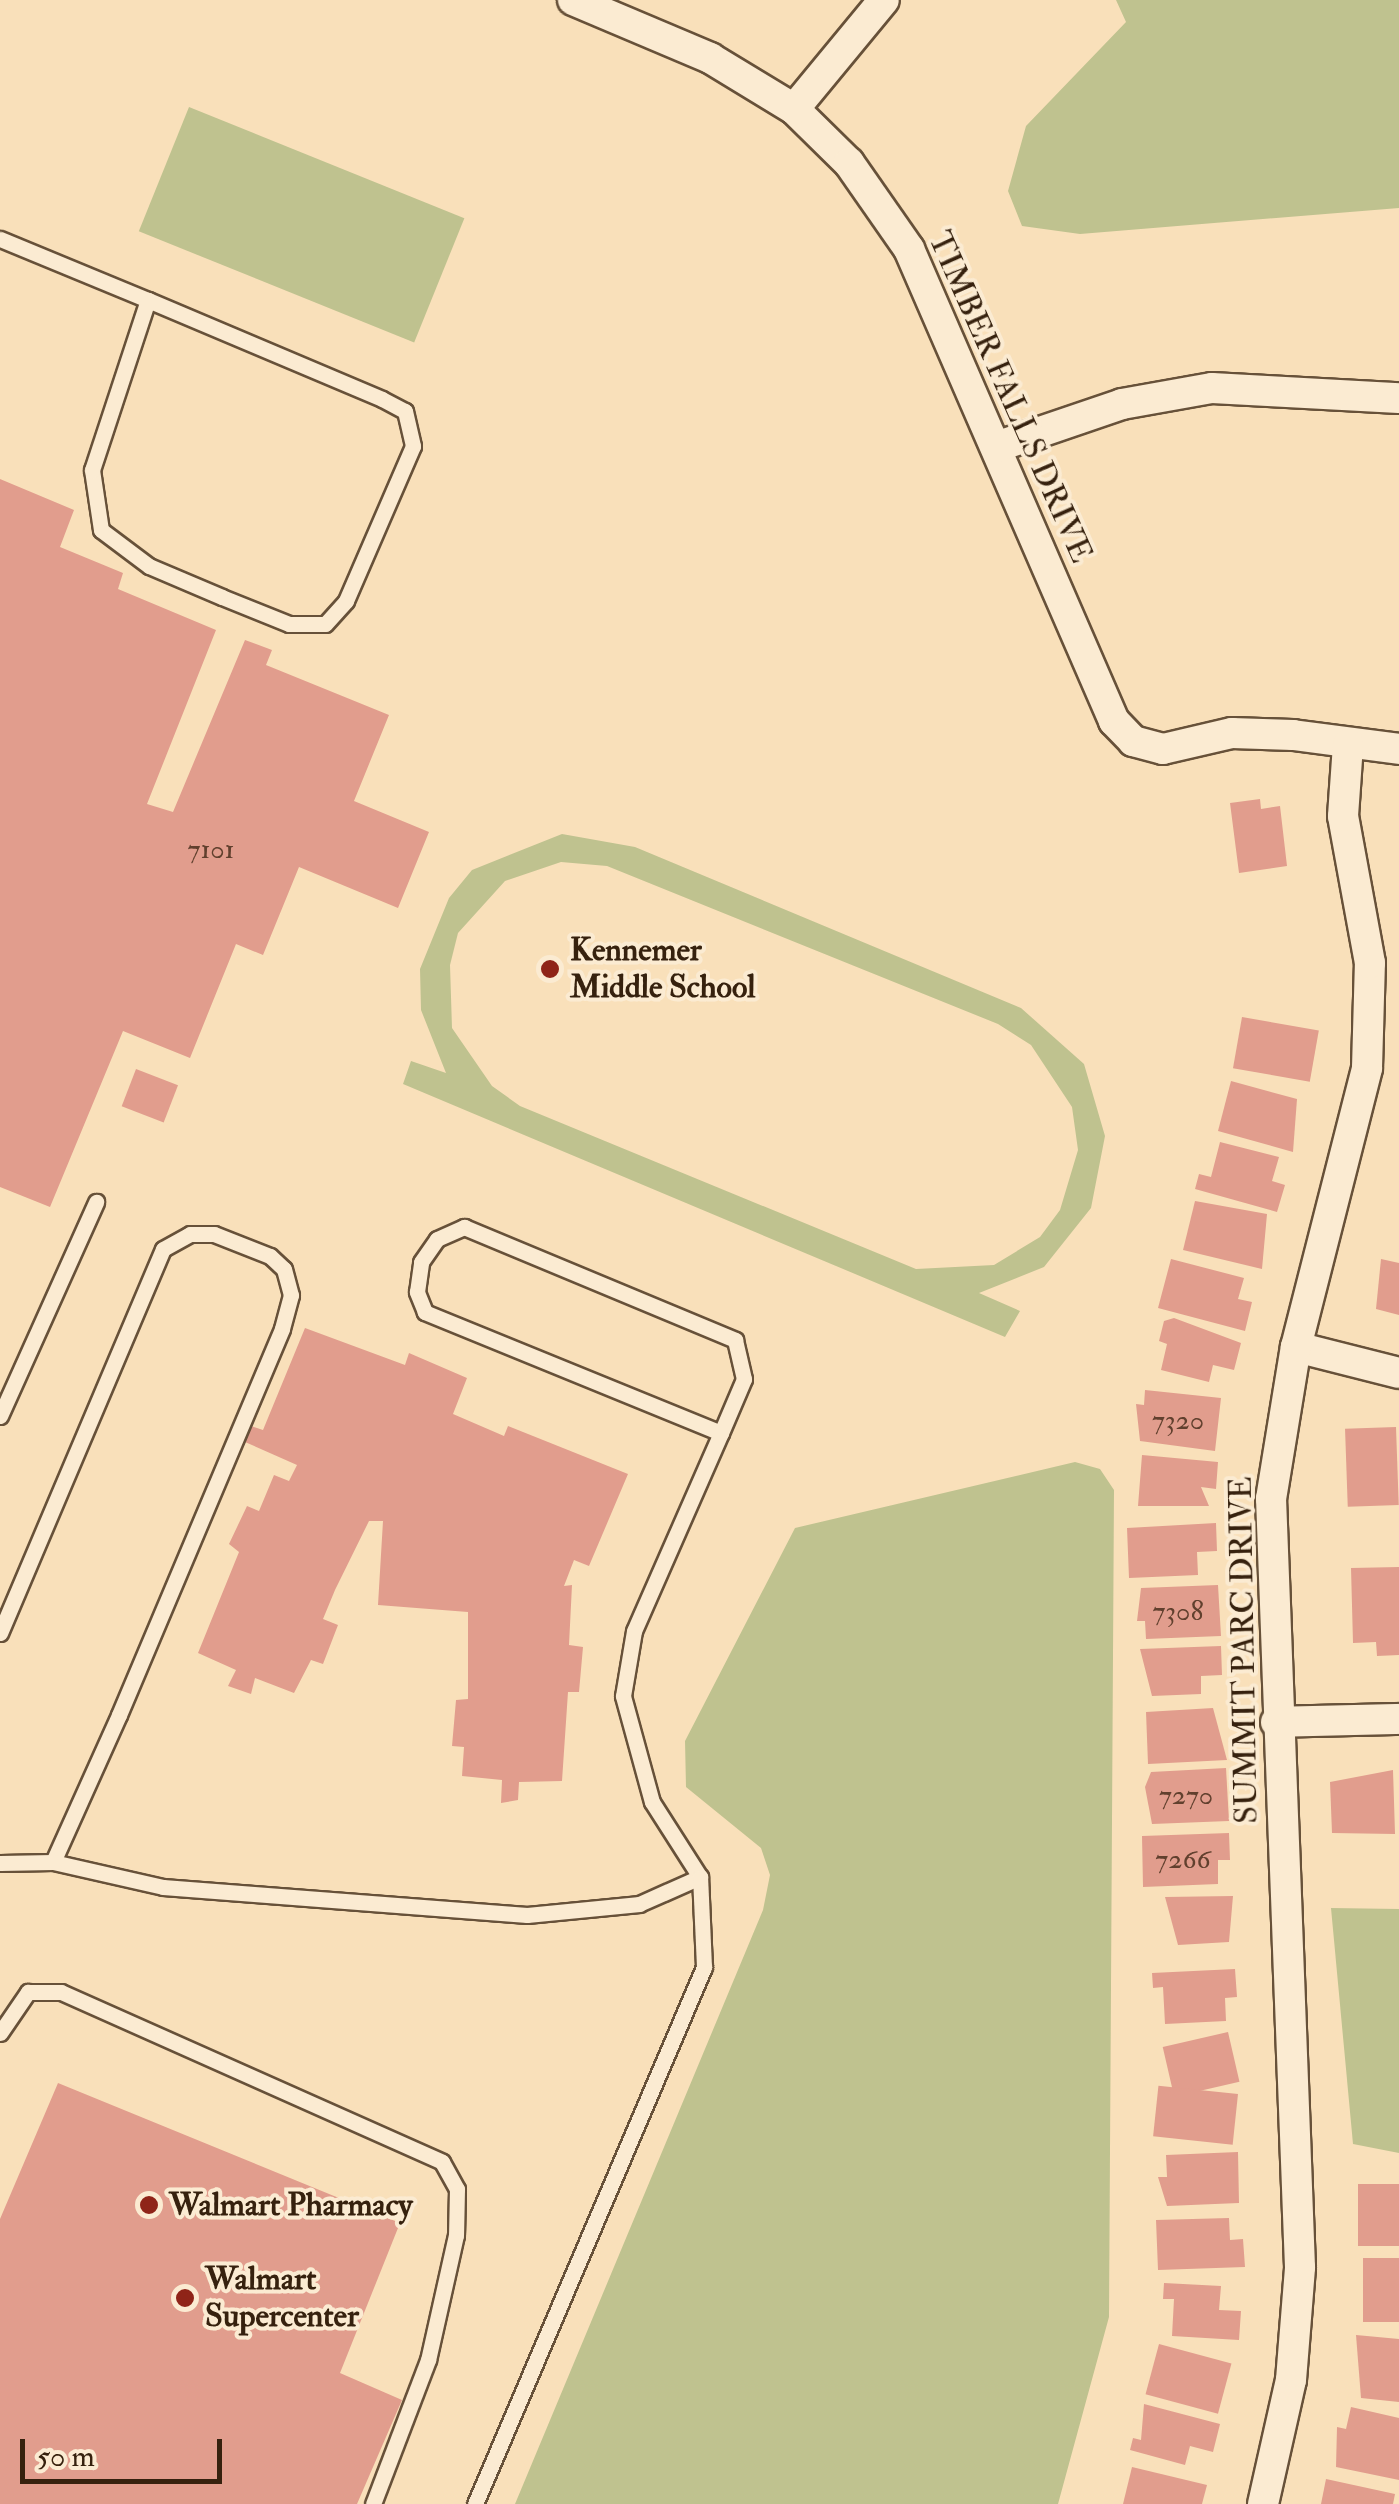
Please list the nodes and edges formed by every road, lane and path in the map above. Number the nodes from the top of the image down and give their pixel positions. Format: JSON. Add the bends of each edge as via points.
{"nodes":[{"id":1,"x":573,"y":0,"type":"edge"},
{"id":2,"x":884,"y":0,"type":"edge"},
{"id":3,"x":794,"y":109,"type":"junction"},
{"id":4,"x":0,"y":239,"type":"edge"},
{"id":5,"x":148,"y":300,"type":"junction"},
{"id":6,"x":1399,"y":398,"type":"edge"},
{"id":7,"x":996,"y":447,"type":"junction"},
{"id":8,"x":1348,"y":744,"type":"junction"},
{"id":9,"x":1399,"y":749,"type":"edge"},
{"id":10,"x":96,"y":1202,"type":"dead end"},
{"id":11,"x":1296,"y":1347,"type":"junction"},
{"id":12,"x":1399,"y":1373,"type":"edge"},
{"id":13,"x":0,"y":1416,"type":"edge"},
{"id":14,"x":721,"y":1433,"type":"junction"},
{"id":15,"x":0,"y":1634,"type":"edge"},
{"id":16,"x":1399,"y":1719,"type":"edge"},
{"id":17,"x":1276,"y":1722,"type":"junction"},
{"id":18,"x":53,"y":1862,"type":"junction"},
{"id":19,"x":0,"y":1863,"type":"edge"},
{"id":20,"x":700,"y":1877,"type":"junction"},
{"id":21,"x":0,"y":1993,"type":"edge"},
{"id":22,"x":20,"y":2000,"type":"junction"},
{"id":23,"x":0,"y":2033,"type":"edge"},
{"id":24,"x":373,"y":2504,"type":"edge"},
{"id":25,"x":475,"y":2504,"type":"edge"},
{"id":26,"x":1263,"y":2504,"type":"edge"}],
"edges":[{"from":1,"to":3,"type":"street","name":"TIMBER FALLS DRIVE","via":[[710,58]]},
{"from":2,"to":3,"type":"street"},
{"from":3,"to":7,"type":"street","name":"TIMBER FALLS DRIVE","via":[[849,162],[909,249]]},
{"from":4,"to":5,"type":"lane"},
{"from":5,"to":5,"type":"lane","via":[[406,411],[412,446],[346,601],[325,624],[289,624],[222,597],[150,566],[102,530],[92,470]]},
{"from":6,"to":7,"type":"street","via":[[1212,388],[1122,404]]},
{"from":7,"to":8,"type":"street","name":"TIMBER FALLS DRIVE","via":[[1114,721],[1133,741],[1162,749],[1232,733]]},
{"from":8,"to":9,"type":"street"},
{"from":8,"to":11,"type":"street","name":"SUMMIT PARC DRIVE","via":[[1344,816],[1370,963],[1368,1068]]},
{"from":10,"to":13,"type":"lane"},
{"from":11,"to":12,"type":"street"},
{"from":11,"to":17,"type":"street","name":"SUMMIT PARC DRIVE","via":[[1272,1499]]},
{"from":14,"to":14,"type":"lane","via":[[425,1312],[417,1292],[421,1262],[437,1239],[464,1227],[735,1340],[744,1379]]},
{"from":14,"to":20,"type":"lane","via":[[634,1632],[623,1696],[652,1802]]},
{"from":15,"to":18,"type":"lane","via":[[164,1250],[190,1234],[214,1234],[270,1256],[284,1269],[291,1295],[282,1329]]},
{"from":16,"to":17,"type":"street"},
{"from":17,"to":26,"type":"street","name":"SUMMIT PARC DRIVE","via":[[1300,2267],[1291,2380]]},
{"from":18,"to":19,"type":"lane"},
{"from":18,"to":20,"type":"lane","via":[[163,1887],[527,1916],[639,1904]]},
{"from":20,"to":25,"type":"lane","via":[[704,1967]]},
{"from":21,"to":22,"type":"lane"},
{"from":22,"to":23,"type":"lane"},
{"from":22,"to":24,"type":"lane","via":[[28,1992],[62,1992],[442,2162],[457,2189],[456,2235],[428,2360]]}]}
